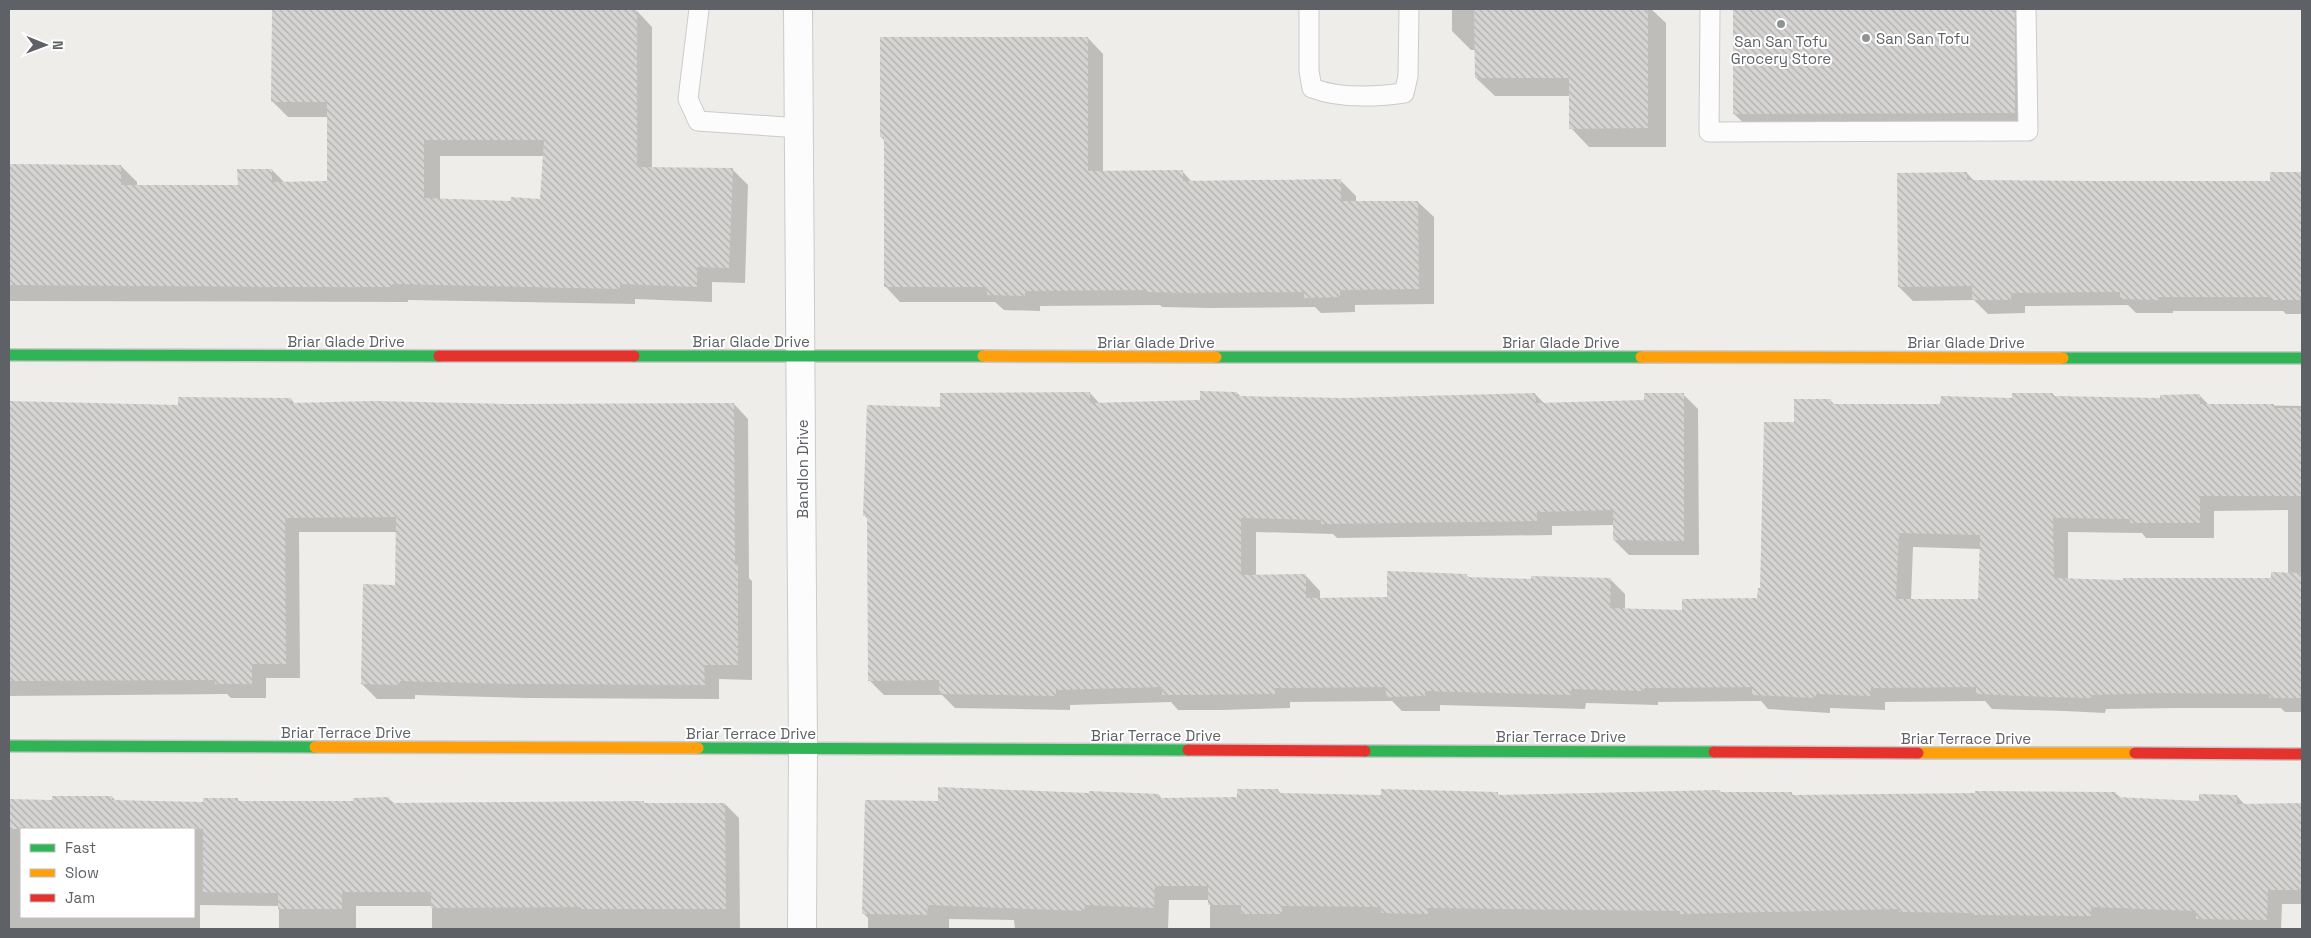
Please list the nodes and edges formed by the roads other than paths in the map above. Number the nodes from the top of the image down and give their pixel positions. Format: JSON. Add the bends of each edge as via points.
{"nodes":[{"id":1,"x":699,"y":9,"type":"edge"},
{"id":2,"x":798,"y":9,"type":"edge"},
{"id":3,"x":1309,"y":9,"type":"edge"},
{"id":4,"x":1409,"y":9,"type":"edge"},
{"id":5,"x":1710,"y":9,"type":"edge"},
{"id":6,"x":2026,"y":9,"type":"edge"},
{"id":7,"x":800,"y":128,"type":"junction"},
{"id":8,"x":9,"y":355,"type":"edge"},
{"id":9,"x":802,"y":356,"type":"junction"},
{"id":10,"x":2302,"y":358,"type":"edge"},
{"id":11,"x":9,"y":746,"type":"edge"},
{"id":12,"x":803,"y":748,"type":"junction"},
{"id":13,"x":2302,"y":754,"type":"edge"},
{"id":14,"x":802,"y":929,"type":"edge"}],
"edges":[{"from":1,"to":7,"type":"lane","via":[[688,99],[698,121]]},
{"from":2,"to":7,"type":"street","name":"Bandlon Drive"},
{"from":3,"to":4,"type":"lane","via":[[1312,88],[1329,94],[1389,95],[1404,93],[1408,76]]},
{"from":5,"to":6,"type":"lane","via":[[1709,132],[2028,131]]},
{"from":7,"to":9,"type":"street","name":"Bandlon Drive"},
{"from":8,"to":9,"type":"street","name":"Briar Glade Drive"},
{"from":9,"to":10,"type":"street","name":"Briar Glade Drive"},
{"from":9,"to":12,"type":"street","name":"Bandlon Drive"},
{"from":11,"to":12,"type":"street","name":"Briar Terrace Drive"},
{"from":12,"to":13,"type":"street","name":"Briar Terrace Drive"},
{"from":12,"to":14,"type":"street","name":"Bandlon Drive"}]}
